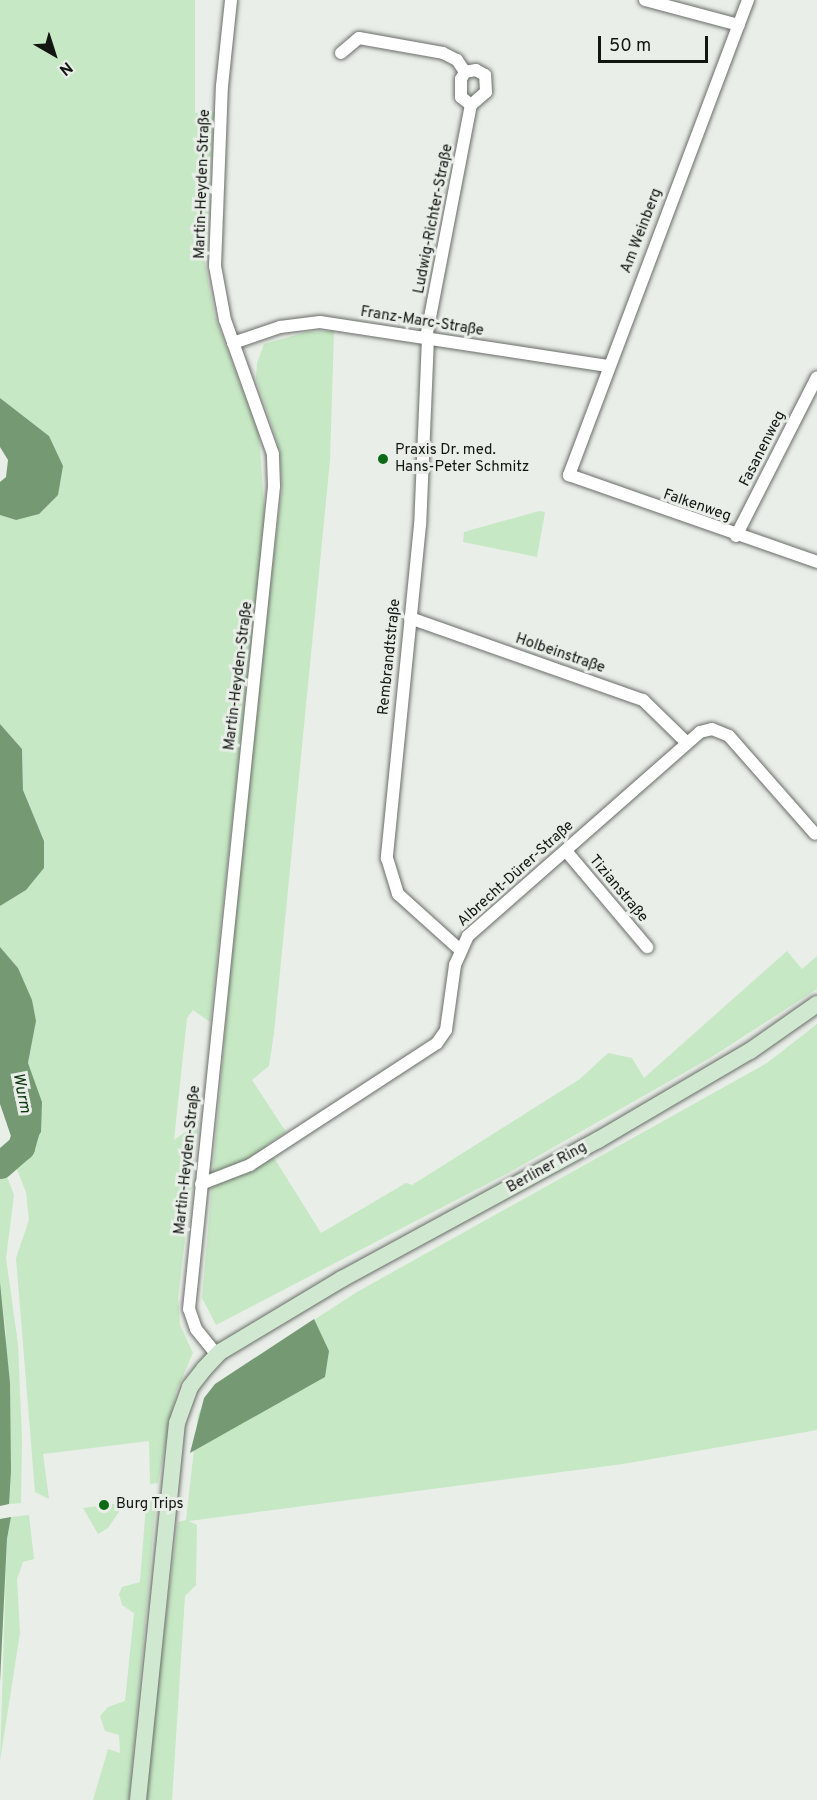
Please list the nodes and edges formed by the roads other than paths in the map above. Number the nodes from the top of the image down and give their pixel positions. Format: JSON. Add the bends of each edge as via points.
{"nodes":[{"id":1,"x":231,"y":0,"type":"edge"},
{"id":2,"x":645,"y":0,"type":"edge"},
{"id":3,"x":748,"y":0,"type":"edge"},
{"id":4,"x":739,"y":25,"type":"junction"},
{"id":5,"x":341,"y":53,"type":"dead end"},
{"id":6,"x":465,"y":72,"type":"junction"},
{"id":7,"x":471,"y":105,"type":"junction"},
{"id":8,"x":427,"y":338,"type":"junction"},
{"id":9,"x":233,"y":343,"type":"junction"},
{"id":10,"x":608,"y":366,"type":"junction"},
{"id":11,"x":817,"y":377,"type":"edge"},
{"id":12,"x":569,"y":475,"type":"joint"},
{"id":13,"x":736,"y":536,"type":"junction"},
{"id":14,"x":817,"y":562,"type":"edge"},
{"id":15,"x":410,"y":618,"type":"junction"},
{"id":16,"x":686,"y":742,"type":"junction"},
{"id":17,"x":815,"y":834,"type":"dead end"},
{"id":18,"x":566,"y":851,"type":"junction"},
{"id":19,"x":647,"y":946,"type":"dead end"},
{"id":20,"x":459,"y":949,"type":"junction"},
{"id":21,"x":817,"y":1004,"type":"edge"},
{"id":22,"x":201,"y":1184,"type":"junction"},
{"id":23,"x":218,"y":1355,"type":"junction"},
{"id":24,"x":138,"y":1800,"type":"edge"}],
"edges":[{"from":1,"to":9,"type":"street","name":"Martin-Heyden-Straße","via":[[222,86],[215,266],[218,297]]},
{"from":2,"to":4,"type":"street"},
{"from":3,"to":4,"type":"street","name":"Am Weinberg"},
{"from":4,"to":10,"type":"street","name":"Am Weinberg"},
{"from":5,"to":6,"type":"street","via":[[359,38],[443,53],[457,60]]},
{"from":6,"to":7,"type":"street","name":"Ludwig-Richter-Straße","via":[[461,96]]},
{"from":6,"to":7,"type":"street","name":"Ludwig-Richter-Straße","via":[[480,71],[486,78],[485,95]]},
{"from":7,"to":8,"type":"street","name":"Ludwig-Richter-Straße"},
{"from":8,"to":9,"type":"street","name":"Franz-Marc-Straße","via":[[304,322]]},
{"from":8,"to":10,"type":"street","name":"Franz-Marc-Straße"},
{"from":8,"to":15,"type":"street","name":"Rembrandtstraße","via":[[420,525]]},
{"from":9,"to":22,"type":"street","name":"Martin-Heyden-Straße","via":[[273,454],[274,521],[236,827]]},
{"from":10,"to":12,"type":"street","name":"Am Weinberg"},
{"from":11,"to":13,"type":"street","name":"Fasanenweg"},
{"from":12,"to":13,"type":"street","name":"Falkenweg"},
{"from":13,"to":14,"type":"street","name":"Falkenweg"},
{"from":15,"to":16,"type":"street","name":"Holbeinstraße","via":[[643,700]]},
{"from":15,"to":20,"type":"street","name":"Rembrandtstraße","via":[[387,858],[398,894]]},
{"from":16,"to":17,"type":"street","name":"Albrecht-Dürer-Straße","via":[[700,732],[721,730]]},
{"from":16,"to":18,"type":"street","name":"Albrecht-Dürer-Straße"},
{"from":18,"to":19,"type":"street","name":"Tizianstraße"},
{"from":18,"to":20,"type":"street","name":"Albrecht-Dürer-Straße","via":[[468,936]]},
{"from":20,"to":22,"type":"street","name":"Albrecht-Dürer-Straße","via":[[446,1030],[437,1043],[250,1165]]},
{"from":21,"to":23,"type":"main road","name":"Berliner Ring","via":[[778,1034],[650,1110]]},
{"from":22,"to":23,"type":"street","name":"Martin-Heyden-Straße","via":[[189,1309],[196,1329]]},
{"from":23,"to":24,"type":"main road","name":"Berliner Ring","via":[[190,1387],[177,1423]]}]}
